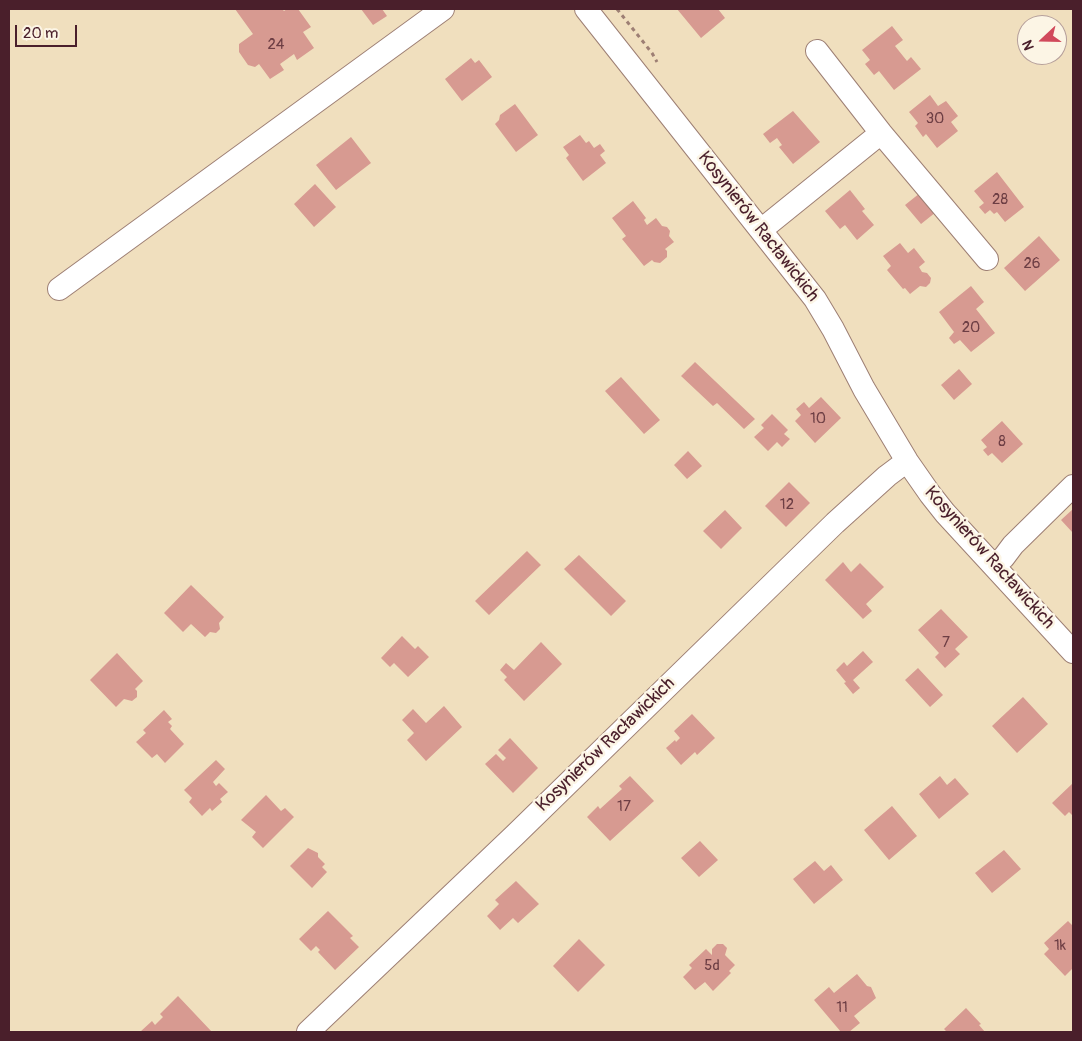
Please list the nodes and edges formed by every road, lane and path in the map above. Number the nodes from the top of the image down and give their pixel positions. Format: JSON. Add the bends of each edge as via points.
{"nodes":[{"id":1,"x":443,"y":9,"type":"edge"},
{"id":2,"x":586,"y":9,"type":"edge"},
{"id":3,"x":817,"y":51,"type":"dead end"},
{"id":4,"x":881,"y":133,"type":"junction"},
{"id":5,"x":761,"y":230,"type":"junction"},
{"id":6,"x":987,"y":259,"type":"dead end"},
{"id":7,"x":59,"y":289,"type":"dead end"},
{"id":8,"x":907,"y":461,"type":"junction"},
{"id":9,"x":1073,"y":486,"type":"edge"},
{"id":10,"x":994,"y":566,"type":"junction"},
{"id":11,"x":1073,"y":652,"type":"edge"},
{"id":12,"x":308,"y":1032,"type":"edge"}],
"edges":[{"from":1,"to":7,"type":"street"},
{"from":2,"to":5,"type":"street","name":"Kosynierów Racławickich"},
{"from":3,"to":4,"type":"street"},
{"from":4,"to":5,"type":"street"},
{"from":4,"to":6,"type":"street"},
{"from":5,"to":8,"type":"street","name":"Kosynierów Racławickich","via":[[815,299]]},
{"from":8,"to":10,"type":"street","name":"Kosynierów Racławickich","via":[[946,513]]},
{"from":8,"to":12,"type":"street","name":"Kosynierów Racławickich","via":[[835,523]]},
{"from":9,"to":10,"type":"street"},
{"from":10,"to":11,"type":"street","name":"Kosynierów Racławickich"}]}
